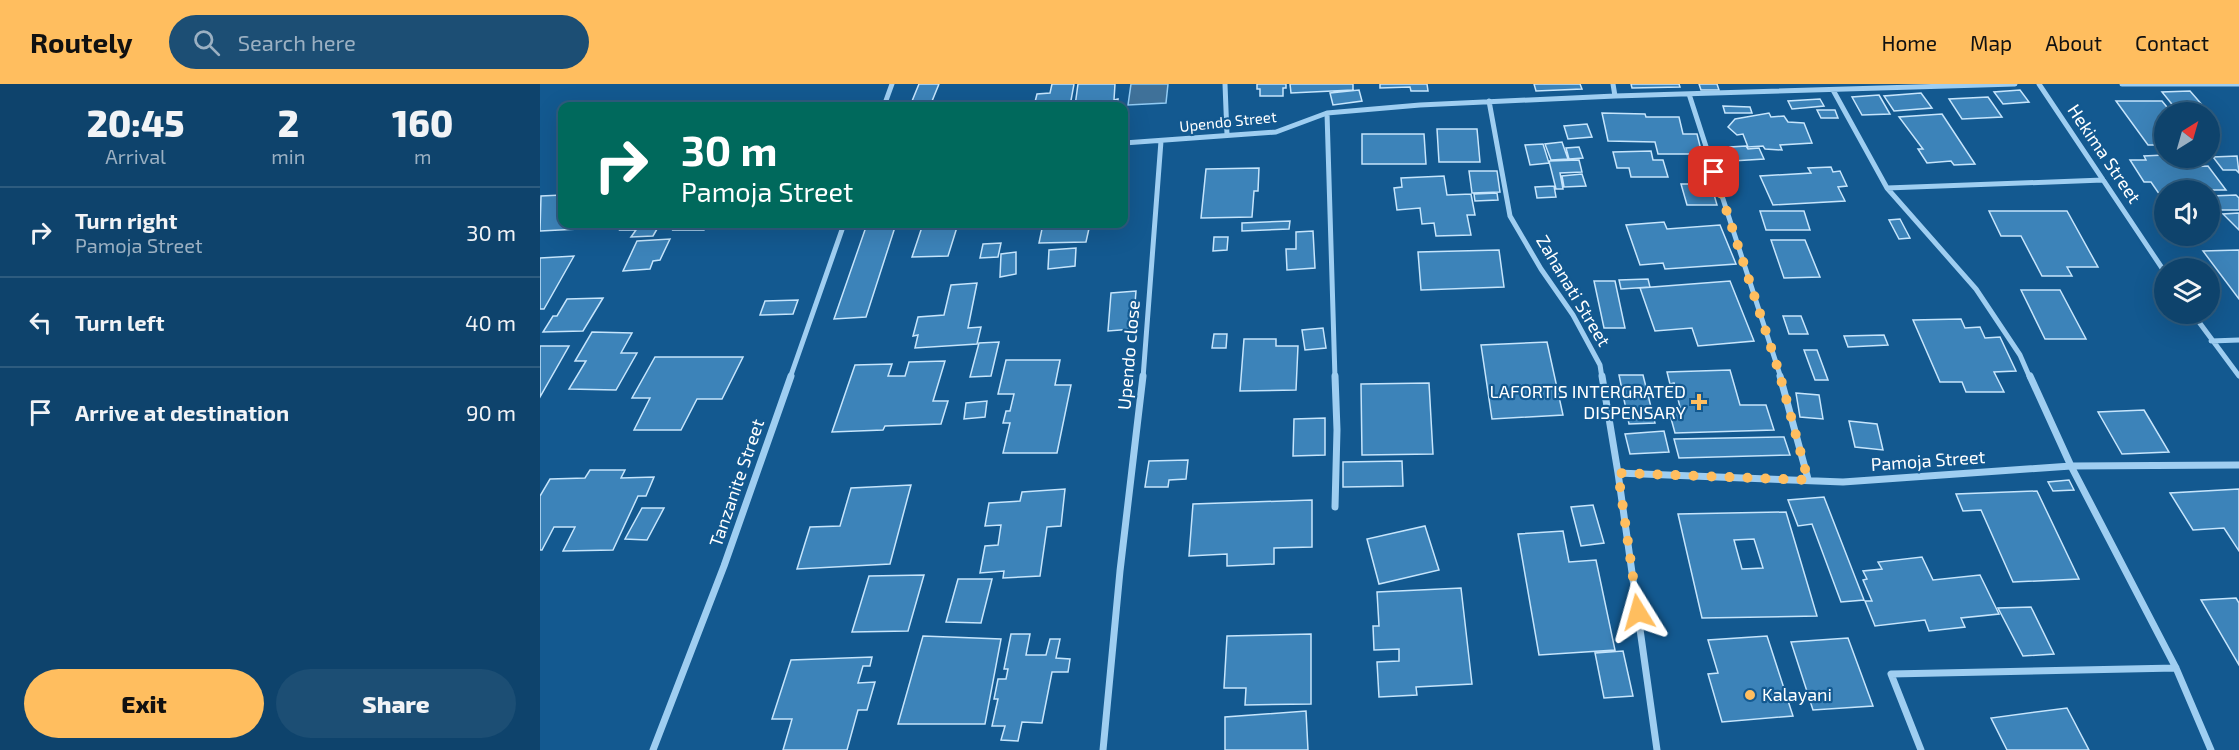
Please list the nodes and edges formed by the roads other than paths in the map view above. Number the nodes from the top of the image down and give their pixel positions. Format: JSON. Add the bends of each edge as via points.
{"nodes":[{"id":1,"x":892,"y":84,"type":"edge"},
{"id":2,"x":1225,"y":84,"type":"edge"},
{"id":3,"x":1613,"y":84,"type":"edge"},
{"id":4,"x":2015,"y":84,"type":"edge"},
{"id":5,"x":2038,"y":84,"type":"edge"},
{"id":6,"x":2122,"y":84,"type":"edge"},
{"id":7,"x":2239,"y":84,"type":"edge"},
{"id":8,"x":1833,"y":90,"type":"junction"},
{"id":9,"x":1689,"y":94,"type":"junction"},
{"id":10,"x":1615,"y":96,"type":"junction"},
{"id":11,"x":1489,"y":101,"type":"junction"},
{"id":12,"x":886,"y":102,"type":"edge"},
{"id":13,"x":1327,"y":113,"type":"junction"},
{"id":14,"x":1227,"y":135,"type":"junction"},
{"id":15,"x":1161,"y":141,"type":"junction"},
{"id":16,"x":1128,"y":143,"type":"edge"},
{"id":17,"x":2103,"y":180,"type":"junction"},
{"id":18,"x":1887,"y":188,"type":"junction"},
{"id":19,"x":843,"y":228,"type":"edge"},
{"id":20,"x":2155,"y":258,"type":"edge"},
{"id":21,"x":2200,"y":324,"type":"edge"},
{"id":22,"x":2211,"y":340,"type":"junction"},
{"id":23,"x":2239,"y":340,"type":"edge"},
{"id":24,"x":2239,"y":376,"type":"edge"},
{"id":25,"x":2239,"y":465,"type":"edge"},
{"id":26,"x":2072,"y":466,"type":"junction"},
{"id":27,"x":1618,"y":473,"type":"junction"},
{"id":28,"x":1808,"y":480,"type":"junction"},
{"id":29,"x":1335,"y":507,"type":"dead end"},
{"id":30,"x":2176,"y":668,"type":"junction"},
{"id":31,"x":653,"y":750,"type":"edge"},
{"id":32,"x":1103,"y":750,"type":"edge"},
{"id":33,"x":1657,"y":750,"type":"edge"},
{"id":34,"x":1921,"y":750,"type":"edge"},
{"id":35,"x":2211,"y":750,"type":"edge"}],
"edges":[{"from":1,"to":12,"type":"street"},
{"from":2,"to":14,"type":"street"},
{"from":3,"to":10,"type":"street"},
{"from":4,"to":8,"type":"street","name":"Upendo Street"},
{"from":5,"to":17,"type":"street","name":"Hekima Street"},
{"from":6,"to":7,"type":"street"},
{"from":8,"to":9,"type":"street","name":"Upendo Street"},
{"from":8,"to":18,"type":"street"},
{"from":9,"to":10,"type":"street","name":"Upendo Street"},
{"from":9,"to":28,"type":"street","via":[[1779,372]]},
{"from":10,"to":11,"type":"street","name":"Upendo Street"},
{"from":11,"to":13,"type":"street","name":"Upendo Street"},
{"from":11,"to":27,"type":"street","name":"Zahanati Street","via":[[1510,216],[1600,365]]},
{"from":13,"to":14,"type":"street","name":"Upendo Street","via":[[1276,132]]},
{"from":13,"to":29,"type":"street","via":[[1337,430]]},
{"from":14,"to":15,"type":"street","name":"Upendo Street"},
{"from":15,"to":16,"type":"street","name":"Upendo Street"},
{"from":15,"to":32,"type":"street","name":"Upendo close","via":[[1144,371]]},
{"from":17,"to":18,"type":"street"},
{"from":17,"to":20,"type":"street","name":"Hekima Street"},
{"from":18,"to":26,"type":"street","via":[[1976,289],[2013,345]]},
{"from":19,"to":31,"type":"street","name":"Tanzanite Street","via":[[724,566]]},
{"from":21,"to":22,"type":"street"},
{"from":22,"to":23,"type":"street"},
{"from":22,"to":24,"type":"street"},
{"from":25,"to":26,"type":"street","name":"Pamoja Street"},
{"from":26,"to":28,"type":"street","name":"Pamoja Street","via":[[1904,479]]},
{"from":26,"to":30,"type":"street"},
{"from":27,"to":28,"type":"street","name":"Pamoja Street"},
{"from":27,"to":33,"type":"street","name":"Zahanati Street"},
{"from":30,"to":34,"type":"street","via":[[1892,674]]},
{"from":30,"to":35,"type":"street"}]}
